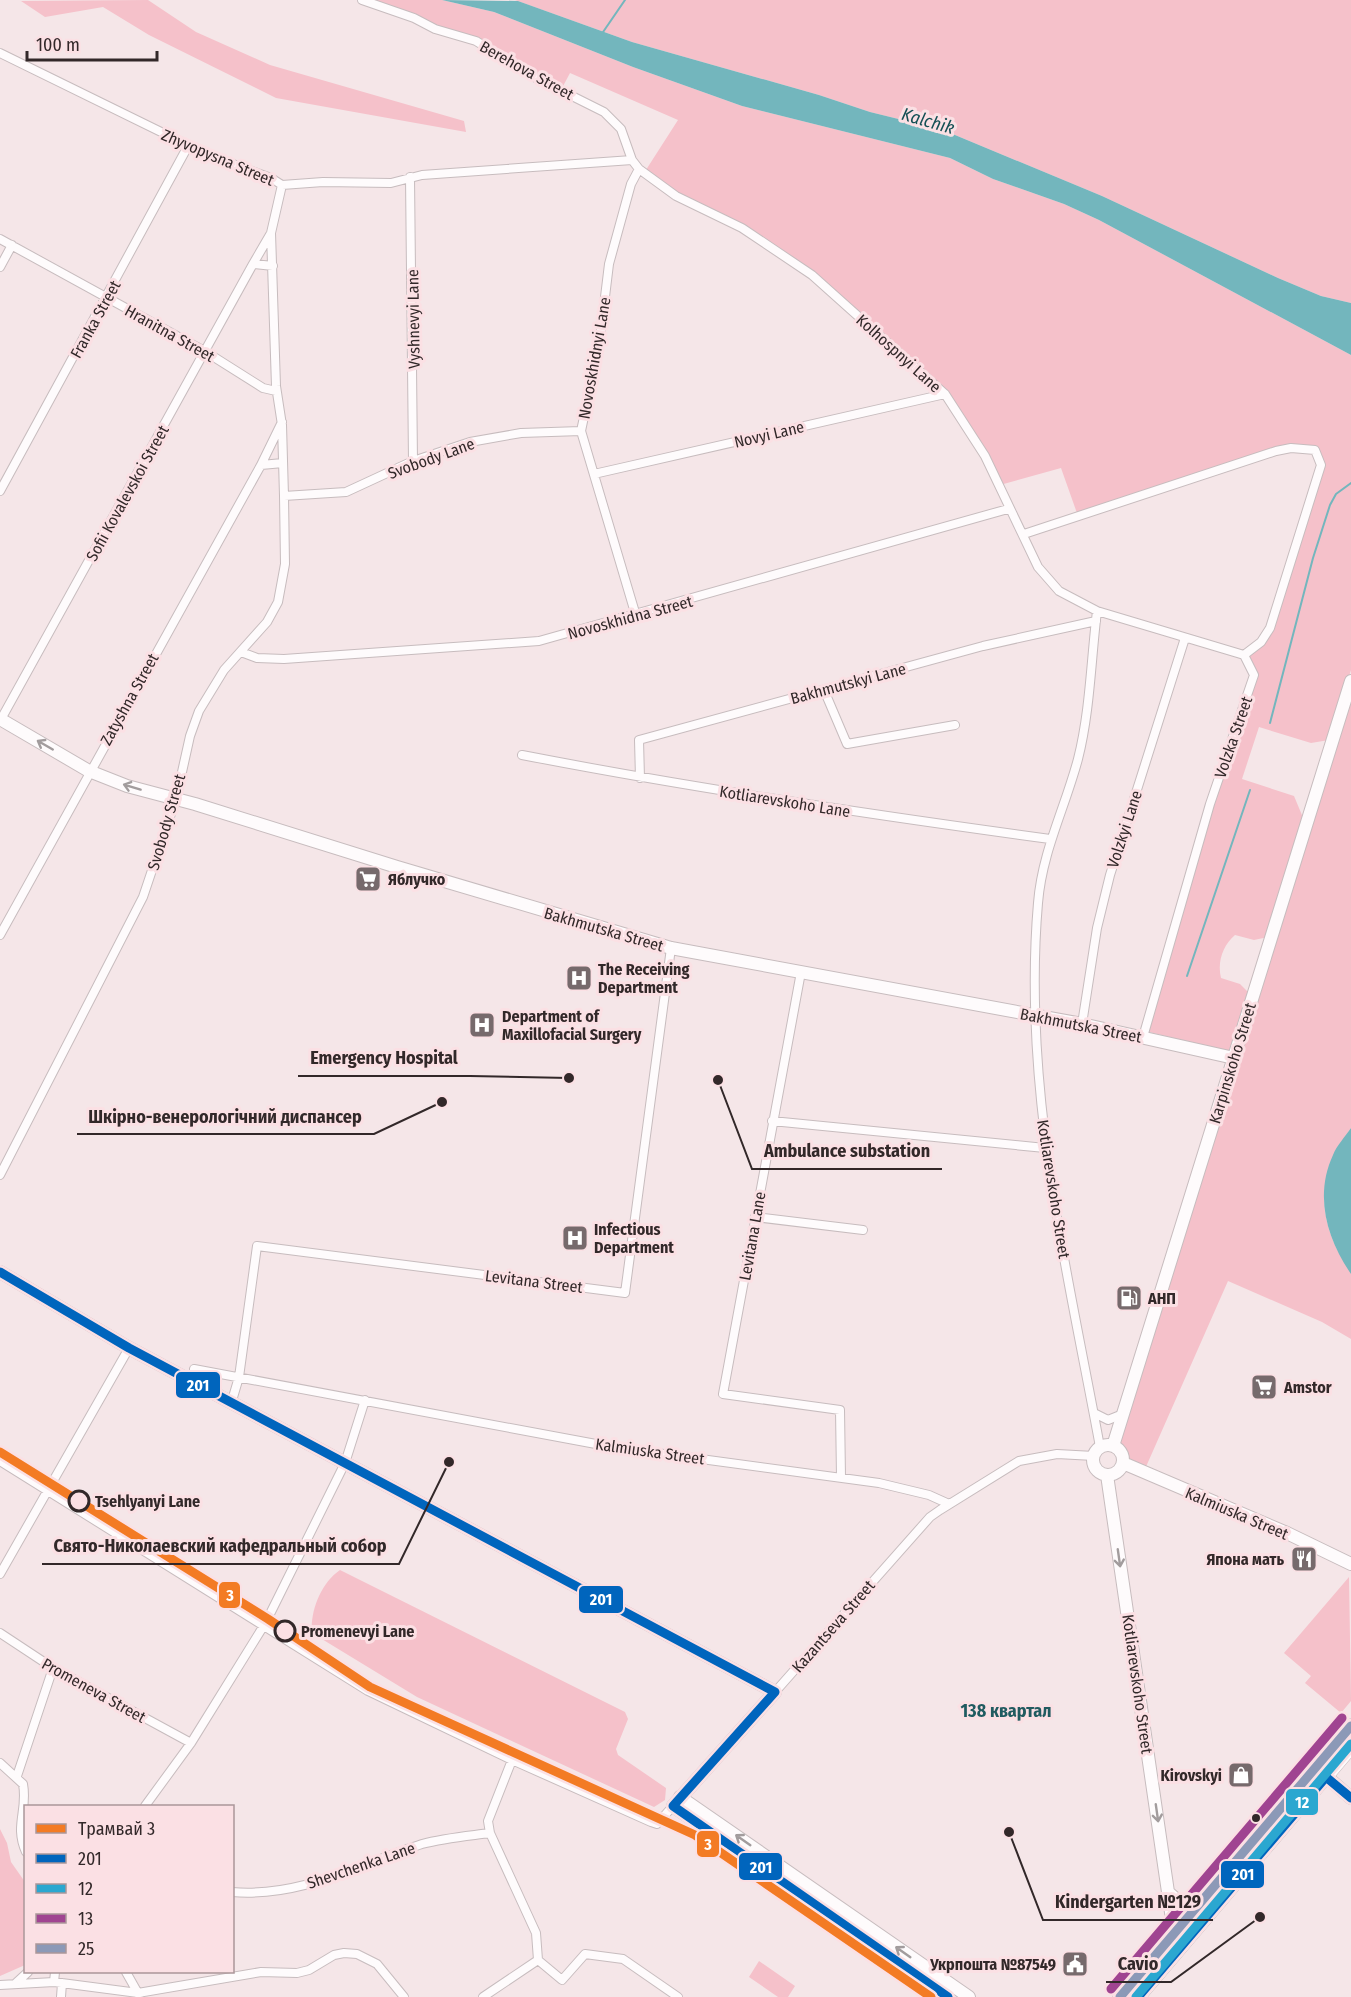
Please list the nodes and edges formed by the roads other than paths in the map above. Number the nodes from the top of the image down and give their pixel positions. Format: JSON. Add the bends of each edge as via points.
{"nodes":[{"id":1,"x":362,"y":0,"type":"edge"},
{"id":2,"x":0,"y":52,"type":"edge"},
{"id":3,"x":188,"y":146,"type":"junction"},
{"id":4,"x":632,"y":160,"type":"junction"},
{"id":5,"x":639,"y":169,"type":"junction"},
{"id":6,"x":410,"y":177,"type":"junction"},
{"id":7,"x":282,"y":185,"type":"junction"},
{"id":8,"x":271,"y":234,"type":"junction"},
{"id":9,"x":0,"y":238,"type":"edge"},
{"id":10,"x":12,"y":245,"type":"junction"},
{"id":11,"x":253,"y":264,"type":"junction"},
{"id":12,"x":273,"y":266,"type":"junction"},
{"id":13,"x":0,"y":267,"type":"edge"},
{"id":14,"x":107,"y":297,"type":"junction"},
{"id":15,"x":206,"y":352,"type":"junction"},
{"id":16,"x":276,"y":391,"type":"junction"},
{"id":17,"x":945,"y":394,"type":"junction"},
{"id":18,"x":282,"y":422,"type":"junction"},
{"id":19,"x":581,"y":431,"type":"junction"},
{"id":20,"x":413,"y":461,"type":"junction"},
{"id":21,"x":283,"y":463,"type":"junction"},
{"id":22,"x":261,"y":465,"type":"junction"},
{"id":23,"x":594,"y":474,"type":"junction"},
{"id":24,"x":0,"y":491,"type":"edge"},
{"id":25,"x":284,"y":496,"type":"junction"},
{"id":26,"x":1008,"y":509,"type":"junction"},
{"id":27,"x":1024,"y":534,"type":"junction"},
{"id":28,"x":1097,"y":611,"type":"junction"},
{"id":29,"x":636,"y":616,"type":"junction"},
{"id":30,"x":1096,"y":621,"type":"junction"},
{"id":31,"x":1185,"y":638,"type":"junction"},
{"id":32,"x":241,"y":651,"type":"junction"},
{"id":33,"x":1244,"y":655,"type":"junction"},
{"id":34,"x":1351,"y":681,"type":"edge"},
{"id":35,"x":824,"y":690,"type":"junction"},
{"id":36,"x":0,"y":720,"type":"edge"},
{"id":37,"x":955,"y":724,"type":"dead end"},
{"id":38,"x":522,"y":754,"type":"dead end"},
{"id":39,"x":89,"y":771,"type":"junction"},
{"id":40,"x":640,"y":778,"type":"junction"},
{"id":41,"x":176,"y":799,"type":"junction"},
{"id":42,"x":1050,"y":840,"type":"junction"},
{"id":43,"x":0,"y":935,"type":"edge"},
{"id":44,"x":671,"y":948,"type":"junction"},
{"id":45,"x":801,"y":972,"type":"junction"},
{"id":46,"x":1034,"y":1016,"type":"junction"},
{"id":47,"x":1082,"y":1024,"type":"junction"},
{"id":48,"x":1143,"y":1037,"type":"junction"},
{"id":49,"x":1234,"y":1058,"type":"junction"},
{"id":50,"x":772,"y":1121,"type":"junction"},
{"id":51,"x":1045,"y":1148,"type":"junction"},
{"id":52,"x":0,"y":1175,"type":"edge"},
{"id":53,"x":755,"y":1217,"type":"junction"},
{"id":54,"x":863,"y":1230,"type":"dead end"},
{"id":55,"x":0,"y":1272,"type":"edge"},
{"id":56,"x":129,"y":1348,"type":"junction"},
{"id":57,"x":195,"y":1369,"type":"dead end"},
{"id":58,"x":239,"y":1377,"type":"junction"},
{"id":59,"x":365,"y":1400,"type":"junction"},
{"id":60,"x":231,"y":1404,"type":"junction"},
{"id":61,"x":1094,"y":1413,"type":"junction"},
{"id":62,"x":1122,"y":1414,"type":"junction"},
{"id":63,"x":1102,"y":1450,"type":"junction"},
{"id":64,"x":0,"y":1461,"type":"edge"},
{"id":65,"x":345,"y":1463,"type":"junction"},
{"id":66,"x":1123,"y":1463,"type":"junction"},
{"id":67,"x":1107,"y":1474,"type":"junction"},
{"id":68,"x":841,"y":1477,"type":"junction"},
{"id":69,"x":49,"y":1491,"type":"junction"},
{"id":70,"x":949,"y":1504,"type":"junction"},
{"id":71,"x":1351,"y":1564,"type":"edge"},
{"id":72,"x":0,"y":1574,"type":"edge"},
{"id":73,"x":264,"y":1625,"type":"junction"},
{"id":74,"x":0,"y":1633,"type":"edge"},
{"id":75,"x":53,"y":1668,"type":"junction"},
{"id":76,"x":774,"y":1692,"type":"junction"},
{"id":77,"x":1351,"y":1726,"type":"edge"},
{"id":78,"x":191,"y":1743,"type":"junction"},
{"id":79,"x":1351,"y":1747,"type":"edge"},
{"id":80,"x":512,"y":1760,"type":"junction"},
{"id":81,"x":0,"y":1763,"type":"edge"},
{"id":82,"x":1321,"y":1772,"type":"junction"},
{"id":83,"x":17,"y":1776,"type":"junction"},
{"id":84,"x":1351,"y":1798,"type":"edge"},
{"id":85,"x":676,"y":1801,"type":"junction"},
{"id":86,"x":146,"y":1805,"type":"edge"},
{"id":87,"x":490,"y":1833,"type":"junction"},
{"id":88,"x":24,"y":1848,"type":"edge"},
{"id":89,"x":234,"y":1893,"type":"edge"},
{"id":90,"x":1169,"y":1893,"type":"junction"},
{"id":91,"x":1197,"y":1918,"type":"junction"},
{"id":92,"x":1174,"y":1933,"type":"junction"},
{"id":93,"x":538,"y":1958,"type":"junction"},
{"id":94,"x":26,"y":1973,"type":"edge"},
{"id":95,"x":56,"y":1973,"type":"edge"},
{"id":96,"x":127,"y":1973,"type":"edge"},
{"id":97,"x":15,"y":1983,"type":"junction"},
{"id":98,"x":58,"y":1983,"type":"junction"},
{"id":99,"x":0,"y":1985,"type":"edge"},
{"id":100,"x":139,"y":1995,"type":"edge"},
{"id":101,"x":61,"y":1997,"type":"edge"},
{"id":102,"x":404,"y":1997,"type":"edge"},
{"id":103,"x":483,"y":1997,"type":"edge"},
{"id":104,"x":678,"y":1997,"type":"edge"},
{"id":105,"x":948,"y":1997,"type":"edge"},
{"id":106,"x":969,"y":1997,"type":"edge"},
{"id":107,"x":1120,"y":1997,"type":"edge"},
{"id":108,"x":1138,"y":1997,"type":"edge"}],
"edges":[{"from":1,"to":4,"type":"street","name":"Berehova Street","via":[[477,41],[534,78],[586,101],[621,129]]},
{"from":2,"to":3,"type":"street","name":"Zhyvopysna Street"},
{"from":3,"to":7,"type":"street","name":"Zhyvopysna Street"},
{"from":3,"to":14,"type":"street","name":"Franka Street"},
{"from":4,"to":5,"type":"street","name":"Kolhospnyi Lane"},
{"from":4,"to":6,"type":"street","name":"Zhyvopysna Street"},
{"from":5,"to":17,"type":"street","name":"Kolhospnyi Lane","via":[[676,196],[742,228],[804,269]]},
{"from":5,"to":19,"type":"street","name":"Novoskhidnyi Lane","via":[[631,184],[609,264],[599,346]]},
{"from":6,"to":7,"type":"street","name":"Zhyvopysna Street","via":[[391,183]]},
{"from":6,"to":20,"type":"street","name":"Vyshnevyi Lane"},
{"from":7,"to":8,"type":"street","name":"Sofii Kovalevskoi Street"},
{"from":8,"to":11,"type":"street","name":"Sofii Kovalevskoi Street"},
{"from":8,"to":12,"type":"street"},
{"from":9,"to":10,"type":"street","name":"Hranitna Street"},
{"from":10,"to":13,"type":"street"},
{"from":10,"to":14,"type":"street","name":"Hranitna Street"},
{"from":11,"to":12,"type":"street"},
{"from":11,"to":15,"type":"street","name":"Sofii Kovalevskoi Street"},
{"from":12,"to":16,"type":"street"},
{"from":14,"to":15,"type":"street","name":"Hranitna Street"},
{"from":14,"to":24,"type":"street","name":"Franka Street"},
{"from":15,"to":16,"type":"street","name":"Hranitna Street","via":[[263,388]]},
{"from":15,"to":36,"type":"street","name":"Sofii Kovalevskoi Street"},
{"from":16,"to":18,"type":"street"},
{"from":17,"to":23,"type":"street","name":"Novyi Lane"},
{"from":17,"to":26,"type":"street","name":"Kolhospnyi Lane","via":[[985,456]]},
{"from":18,"to":21,"type":"street"},
{"from":18,"to":22,"type":"street","name":"Zatyshna Street"},
{"from":19,"to":20,"type":"street","name":"Svobody Lane","via":[[495,436]]},
{"from":19,"to":23,"type":"street","name":"Novoskhidnyi Lane"},
{"from":20,"to":25,"type":"street","name":"Svobody Lane","via":[[346,492]]},
{"from":21,"to":22,"type":"street"},
{"from":21,"to":25,"type":"street","name":"Svobody Street"},
{"from":22,"to":39,"type":"street","name":"Zatyshna Street"},
{"from":23,"to":29,"type":"street","name":"Novoskhidnyi Lane"},
{"from":25,"to":32,"type":"street","name":"Svobody Street","via":[[285,564],[278,602],[267,622]]},
{"from":26,"to":27,"type":"street","name":"Kolhospnyi Lane"},
{"from":26,"to":29,"type":"street","name":"Novoskhidna Street"},
{"from":27,"to":28,"type":"street","name":"Kolhospnyi Lane","via":[[1047,580],[1059,591]]},
{"from":27,"to":33,"type":"street","via":[[1276,451],[1315,450],[1321,465],[1276,610],[1261,642]]},
{"from":28,"to":30,"type":"street","name":"Kotliarevskoho Street"},
{"from":28,"to":31,"type":"street","name":"Kolhospnyi Lane"},
{"from":29,"to":32,"type":"street","name":"Novoskhidna Street","via":[[513,644],[284,659],[263,659]]},
{"from":30,"to":35,"type":"street","name":"Bakhmutskyi Lane","via":[[983,646]]},
{"from":30,"to":42,"type":"street","name":"Kotliarevskoho Street","via":[[1083,740]]},
{"from":31,"to":33,"type":"street","name":"Kolhospnyi Lane"},
{"from":31,"to":47,"type":"street","name":"Volzkyi Lane","via":[[1110,875]]},
{"from":32,"to":41,"type":"street","name":"Svobody Street","via":[[212,686],[199,711]]},
{"from":33,"to":48,"type":"street","name":"Volzka Street","via":[[1254,675],[1210,804]]},
{"from":34,"to":49,"type":"street","name":"Karpinskoho Street"},
{"from":35,"to":37,"type":"street","via":[[847,744]]},
{"from":35,"to":40,"type":"street","name":"Bakhmutskyi Lane","via":[[639,740]]},
{"from":39,"to":36,"type":"street","name":"Bakhmutska Street","one_way":true},
{"from":38,"to":40,"type":"street","name":"Kotliarevskoho Lane"},
{"from":41,"to":39,"type":"street","name":"Bakhmutska Street","one_way":true},
{"from":39,"to":43,"type":"street","name":"Zatyshna Street"},
{"from":40,"to":42,"type":"street","name":"Kotliarevskoho Lane"},
{"from":41,"to":44,"type":"street","name":"Bakhmutska Street"},
{"from":41,"to":52,"type":"street","name":"Svobody Street","via":[[143,897]]},
{"from":42,"to":46,"type":"street","name":"Kotliarevskoho Street","via":[[1038,901]]},
{"from":44,"to":45,"type":"street","name":"Bakhmutska Street"},
{"from":44,"to":58,"type":"street","name":"Levitana Street","via":[[626,1293],[257,1246]]},
{"from":45,"to":46,"type":"street","name":"Bakhmutska Street"},
{"from":45,"to":50,"type":"street","name":"Levitana Lane"},
{"from":46,"to":47,"type":"street","name":"Bakhmutska Street"},
{"from":46,"to":51,"type":"street","name":"Kotliarevskoho Street"},
{"from":47,"to":48,"type":"street","name":"Bakhmutska Street"},
{"from":48,"to":49,"type":"street","name":"Bakhmutska Street"},
{"from":49,"to":62,"type":"street","name":"Karpinskoho Street"},
{"from":50,"to":51,"type":"street"},
{"from":50,"to":53,"type":"street","name":"Levitana Lane"},
{"from":51,"to":61,"type":"street","name":"Kotliarevskoho Street"},
{"from":53,"to":54,"type":"street"},
{"from":53,"to":68,"type":"street","name":"Levitana Lane","via":[[723,1394],[840,1410]]},
{"from":55,"to":56,"type":"street"},
{"from":56,"to":60,"type":"street"},
{"from":56,"to":69,"type":"street"},
{"from":57,"to":58,"type":"street","name":"Kalmiuska Street"},
{"from":58,"to":59,"type":"street","name":"Kalmiuska Street"},
{"from":58,"to":60,"type":"street","name":"Levitana Street"},
{"from":59,"to":65,"type":"street"},
{"from":59,"to":68,"type":"street","name":"Kalmiuska Street","via":[[612,1447]]},
{"from":60,"to":65,"type":"street"},
{"from":61,"to":62,"type":"street","via":[[1108,1420]]},
{"from":61,"to":63,"type":"street","name":"Kotliarevskoho Street"},
{"from":62,"to":63,"type":"street","name":"Karpinskoho Street"},
{"from":63,"to":66,"type":"street","via":[[1121,1453]]},
{"from":63,"to":67,"type":"street","via":[[1098,1470]]},
{"from":63,"to":70,"type":"street","via":[[1019,1461]]},
{"from":64,"to":69,"type":"street"},
{"from":65,"to":73,"type":"street"},
{"from":65,"to":76,"type":"street"},
{"from":66,"to":67,"type":"street","via":[[1117,1472]]},
{"from":66,"to":71,"type":"street","name":"Kalmiuska Street"},
{"from":67,"to":90,"type":"street","name":"Kotliarevskoho Street","one_way":true},
{"from":68,"to":70,"type":"street","name":"Kalmiuska Street","via":[[919,1493]]},
{"from":69,"to":72,"type":"street"},
{"from":69,"to":73,"type":"street"},
{"from":70,"to":76,"type":"street","name":"Kazantseva Street","via":[[930,1517]]},
{"from":73,"to":78,"type":"street"},
{"from":73,"to":80,"type":"street","via":[[368,1691]]},
{"from":74,"to":75,"type":"street","name":"Promeneva Street"},
{"from":75,"to":78,"type":"street","name":"Promeneva Street"},
{"from":75,"to":83,"type":"street"},
{"from":76,"to":85,"type":"street","name":"Kazantseva Street"},
{"from":77,"to":82,"type":"main road"},
{"from":78,"to":86,"type":"street"},
{"from":79,"to":82,"type":"main road"},
{"from":80,"to":85,"type":"street","via":[[657,1824]]},
{"from":80,"to":87,"type":"street","via":[[488,1821]]},
{"from":81,"to":83,"type":"street"},
{"from":82,"to":84,"type":"street"},
{"from":82,"to":91,"type":"main road"},
{"from":83,"to":88,"type":"street","via":[[25,1793],[19,1824]]},
{"from":85,"to":105,"type":"street"},
{"from":106,"to":85,"type":"street","one_way":true},
{"from":87,"to":89,"type":"street","name":"Shevchenka Lane","via":[[422,1845],[357,1870],[281,1891]]},
{"from":87,"to":93,"type":"street","via":[[536,1935]]},
{"from":90,"to":91,"type":"street"},
{"from":90,"to":92,"type":"street","name":"Kotliarevskoho Street"},
{"from":91,"to":92,"type":"main road"},
{"from":91,"to":108,"type":"main road"},
{"from":92,"to":107,"type":"main road"},
{"from":93,"to":103,"type":"street"},
{"from":93,"to":104,"type":"street","via":[[562,1980],[585,1954],[623,1959]]},
{"from":94,"to":97,"type":"street"},
{"from":95,"to":98,"type":"street"},
{"from":96,"to":100,"type":"street"},
{"from":97,"to":98,"type":"street"},
{"from":97,"to":99,"type":"street"},
{"from":98,"to":100,"type":"street"},
{"from":98,"to":101,"type":"street"},
{"from":100,"to":102,"type":"street","via":[[261,1972],[309,1970],[345,1953],[377,1964]]}]}
